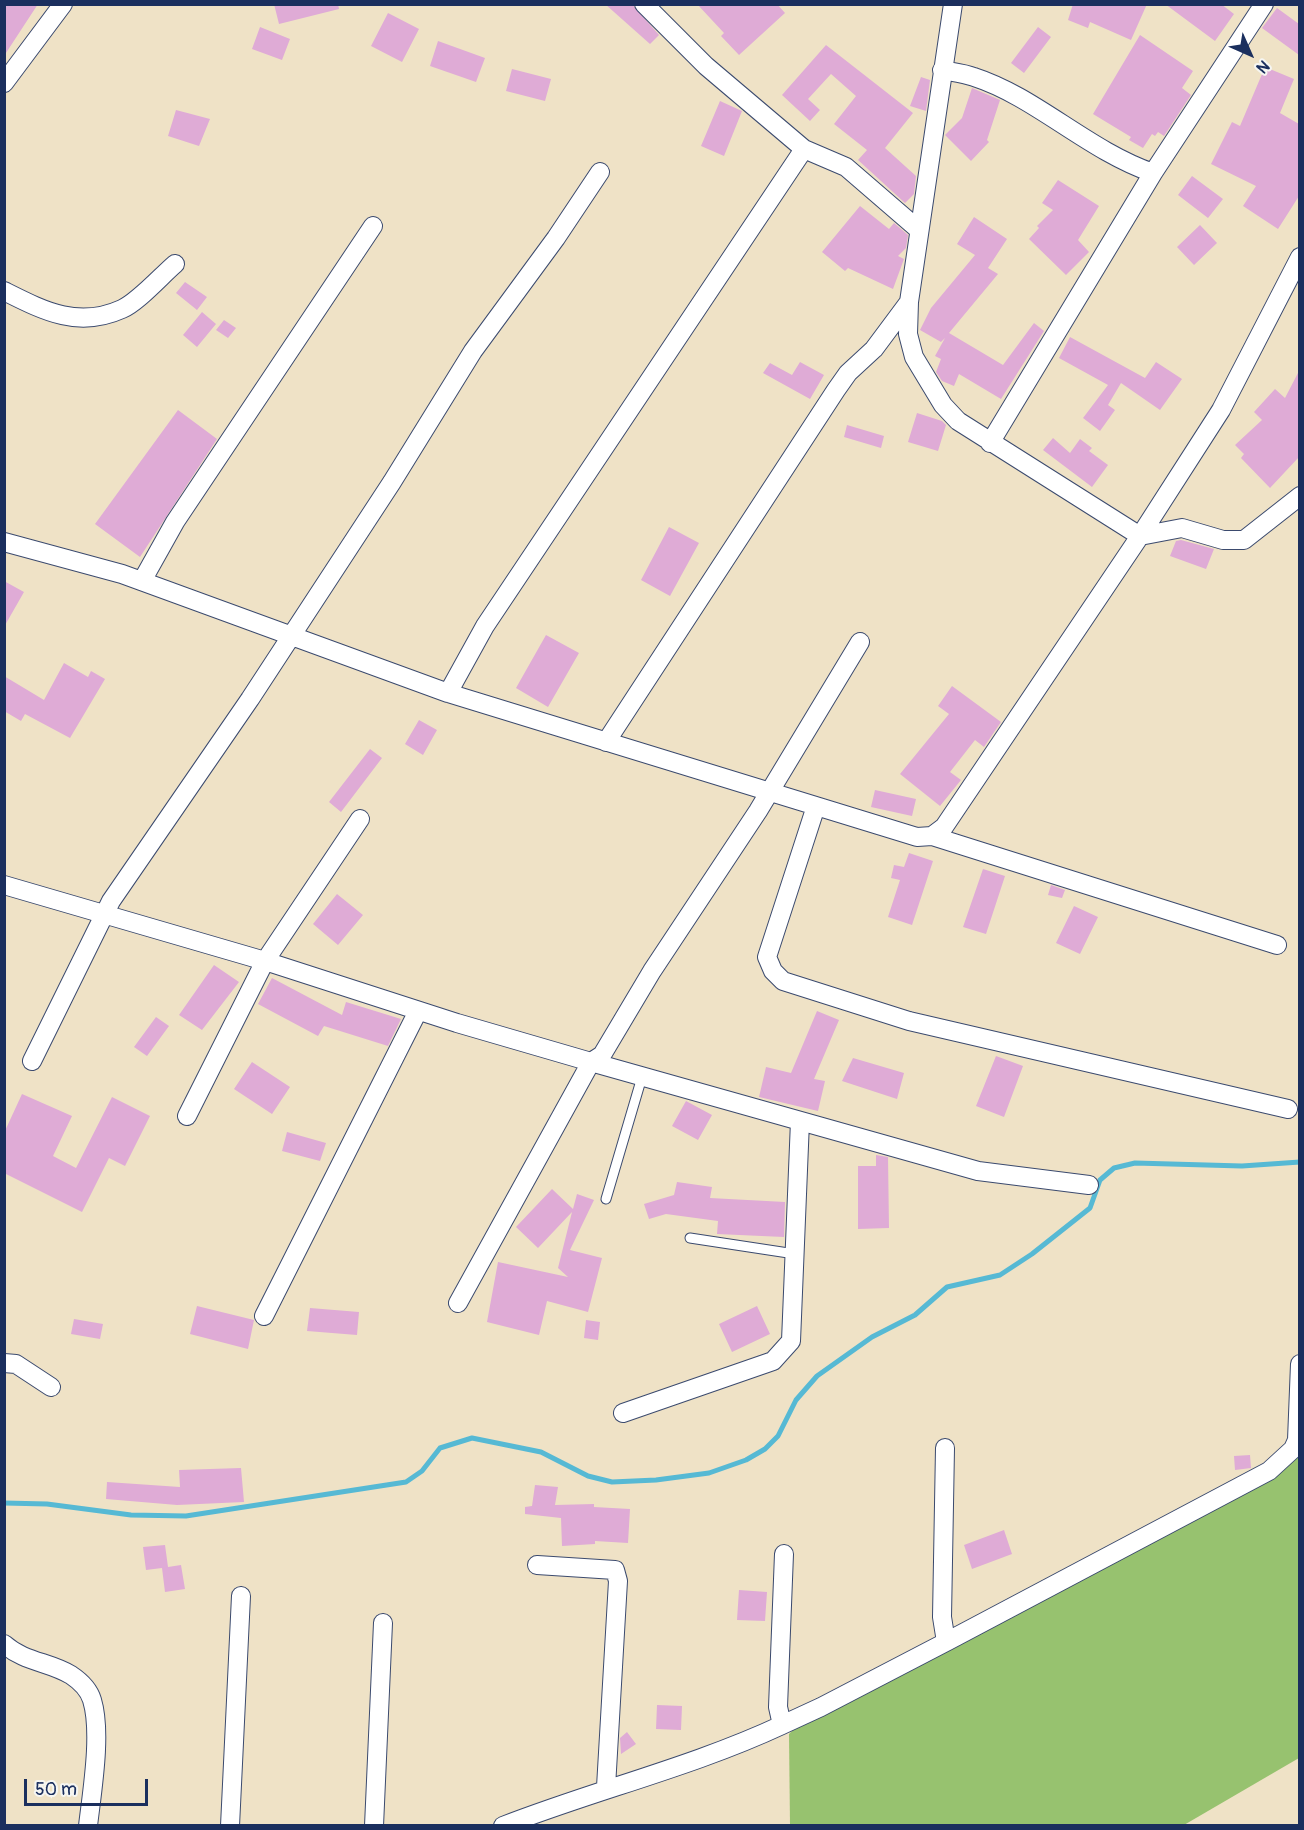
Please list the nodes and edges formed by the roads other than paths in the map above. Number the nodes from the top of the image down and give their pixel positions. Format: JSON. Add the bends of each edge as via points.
{"nodes":[{"id":1,"x":63,"y":4,"type":"edge"},
{"id":2,"x":953,"y":4,"type":"edge"},
{"id":3,"x":1264,"y":4,"type":"edge"},
{"id":4,"x":655,"y":8,"type":"edge"},
{"id":5,"x":942,"y":70,"type":"junction"},
{"id":6,"x":4,"y":83,"type":"edge"},
{"id":7,"x":804,"y":149,"type":"junction"},
{"id":8,"x":600,"y":172,"type":"dead end"},
{"id":9,"x":1153,"y":173,"type":"junction"},
{"id":10,"x":373,"y":226,"type":"dead end"},
{"id":11,"x":919,"y":230,"type":"junction"},
{"id":12,"x":1299,"y":259,"type":"edge"},
{"id":13,"x":175,"y":264,"type":"dead end"},
{"id":14,"x":4,"y":291,"type":"edge"},
{"id":15,"x":909,"y":302,"type":"junction"},
{"id":16,"x":990,"y":443,"type":"junction"},
{"id":17,"x":1299,"y":496,"type":"edge"},
{"id":18,"x":1140,"y":536,"type":"junction"},
{"id":19,"x":4,"y":542,"type":"edge"},
{"id":20,"x":142,"y":581,"type":"junction"},
{"id":21,"x":292,"y":635,"type":"junction"},
{"id":22,"x":860,"y":642,"type":"dead end"},
{"id":23,"x":447,"y":693,"type":"junction"},
{"id":24,"x":606,"y":742,"type":"junction"},
{"id":25,"x":769,"y":791,"type":"junction"},
{"id":26,"x":816,"y":806,"type":"junction"},
{"id":27,"x":360,"y":819,"type":"dead end"},
{"id":28,"x":932,"y":836,"type":"junction"},
{"id":29,"x":4,"y":885,"type":"edge"},
{"id":30,"x":104,"y":915,"type":"junction"},
{"id":31,"x":1277,"y":945,"type":"dead end"},
{"id":32,"x":265,"y":961,"type":"junction"},
{"id":33,"x":418,"y":1011,"type":"junction"},
{"id":34,"x":32,"y":1061,"type":"dead end"},
{"id":35,"x":591,"y":1062,"type":"junction"},
{"id":36,"x":642,"y":1077,"type":"junction"},
{"id":37,"x":1288,"y":1109,"type":"dead end"},
{"id":38,"x":187,"y":1116,"type":"dead end"},
{"id":39,"x":800,"y":1121,"type":"junction"},
{"id":40,"x":1089,"y":1185,"type":"dead end"},
{"id":41,"x":606,"y":1199,"type":"dead end"},
{"id":42,"x":690,"y":1239,"type":"dead end"},
{"id":43,"x":795,"y":1254,"type":"junction"},
{"id":44,"x":458,"y":1303,"type":"dead end"},
{"id":45,"x":264,"y":1316,"type":"dead end"},
{"id":46,"x":4,"y":1363,"type":"edge"},
{"id":47,"x":1299,"y":1364,"type":"edge"},
{"id":48,"x":51,"y":1387,"type":"dead end"},
{"id":49,"x":623,"y":1413,"type":"dead end"},
{"id":50,"x":945,"y":1448,"type":"dead end"},
{"id":51,"x":784,"y":1554,"type":"dead end"},
{"id":52,"x":537,"y":1565,"type":"dead end"},
{"id":53,"x":241,"y":1596,"type":"dead end"},
{"id":54,"x":383,"y":1623,"type":"dead end"},
{"id":55,"x":946,"y":1642,"type":"junction"},
{"id":56,"x":4,"y":1644,"type":"edge"},
{"id":57,"x":782,"y":1725,"type":"junction"},
{"id":58,"x":606,"y":1787,"type":"junction"},
{"id":59,"x":88,"y":1826,"type":"edge"},
{"id":60,"x":230,"y":1826,"type":"edge"},
{"id":61,"x":374,"y":1826,"type":"edge"},
{"id":62,"x":502,"y":1826,"type":"edge"}],
"edges":[{"from":1,"to":6,"type":"street"},
{"from":2,"to":5,"type":"street"},
{"from":3,"to":9,"type":"street"},
{"from":4,"to":7,"type":"street","via":[[706,66]]},
{"from":5,"to":9,"type":"street","via":[[999,88],[1086,142],[1126,164]]},
{"from":5,"to":11,"type":"street"},
{"from":7,"to":11,"type":"street","via":[[846,167]]},
{"from":7,"to":23,"type":"street","via":[[485,626]]},
{"from":8,"to":21,"type":"street","via":[[473,351]]},
{"from":9,"to":16,"type":"street"},
{"from":10,"to":20,"type":"street","via":[[175,522]]},
{"from":11,"to":15,"type":"street"},
{"from":12,"to":18,"type":"street","via":[[1221,410]]},
{"from":13,"to":14,"type":"street","via":[[124,309],[80,320],[45,311]]},
{"from":15,"to":16,"type":"street","via":[[908,334],[914,357],[943,405],[958,421]]},
{"from":15,"to":24,"type":"street","via":[[874,350],[848,373],[836,390]]},
{"from":16,"to":18,"type":"street"},
{"from":17,"to":18,"type":"street","via":[[1244,540],[1223,540],[1182,528]]},
{"from":18,"to":28,"type":"street","via":[[944,827]]},
{"from":19,"to":20,"type":"street"},
{"from":20,"to":21,"type":"street"},
{"from":21,"to":23,"type":"street"},
{"from":21,"to":30,"type":"street"},
{"from":22,"to":25,"type":"street"},
{"from":23,"to":24,"type":"street"},
{"from":24,"to":25,"type":"street"},
{"from":25,"to":26,"type":"street"},
{"from":25,"to":35,"type":"street","via":[[602,1055]]},
{"from":26,"to":28,"type":"street","via":[[917,837]]},
{"from":26,"to":37,"type":"street","via":[[767,957],[783,981],[909,1021]]},
{"from":27,"to":32,"type":"street"},
{"from":28,"to":31,"type":"street"},
{"from":29,"to":30,"type":"street"},
{"from":30,"to":32,"type":"street"},
{"from":30,"to":34,"type":"street"},
{"from":32,"to":33,"type":"street"},
{"from":32,"to":38,"type":"street"},
{"from":33,"to":35,"type":"street"},
{"from":33,"to":45,"type":"street"},
{"from":35,"to":36,"type":"street"},
{"from":35,"to":44,"type":"street"},
{"from":36,"to":39,"type":"street"},
{"from":36,"to":41,"type":"lane"},
{"from":39,"to":40,"type":"street","via":[[978,1171]]},
{"from":39,"to":43,"type":"street"},
{"from":42,"to":43,"type":"lane"},
{"from":43,"to":49,"type":"street","via":[[791,1341],[781,1355]]},
{"from":46,"to":48,"type":"street","via":[[16,1364]]},
{"from":47,"to":55,"type":"street","via":[[1297,1440],[1293,1449],[1269,1471]]},
{"from":50,"to":55,"type":"street","via":[[942,1617]]},
{"from":51,"to":57,"type":"street","via":[[778,1707]]},
{"from":52,"to":58,"type":"street","via":[[615,1570],[618,1581]]},
{"from":53,"to":60,"type":"street"},
{"from":54,"to":61,"type":"street"},
{"from":55,"to":57,"type":"street"},
{"from":56,"to":59,"type":"street","via":[[20,1656],[70,1674],[92,1700],[95,1762]]},
{"from":57,"to":58,"type":"street","via":[[664,1771]]},
{"from":58,"to":62,"type":"street"}]}
